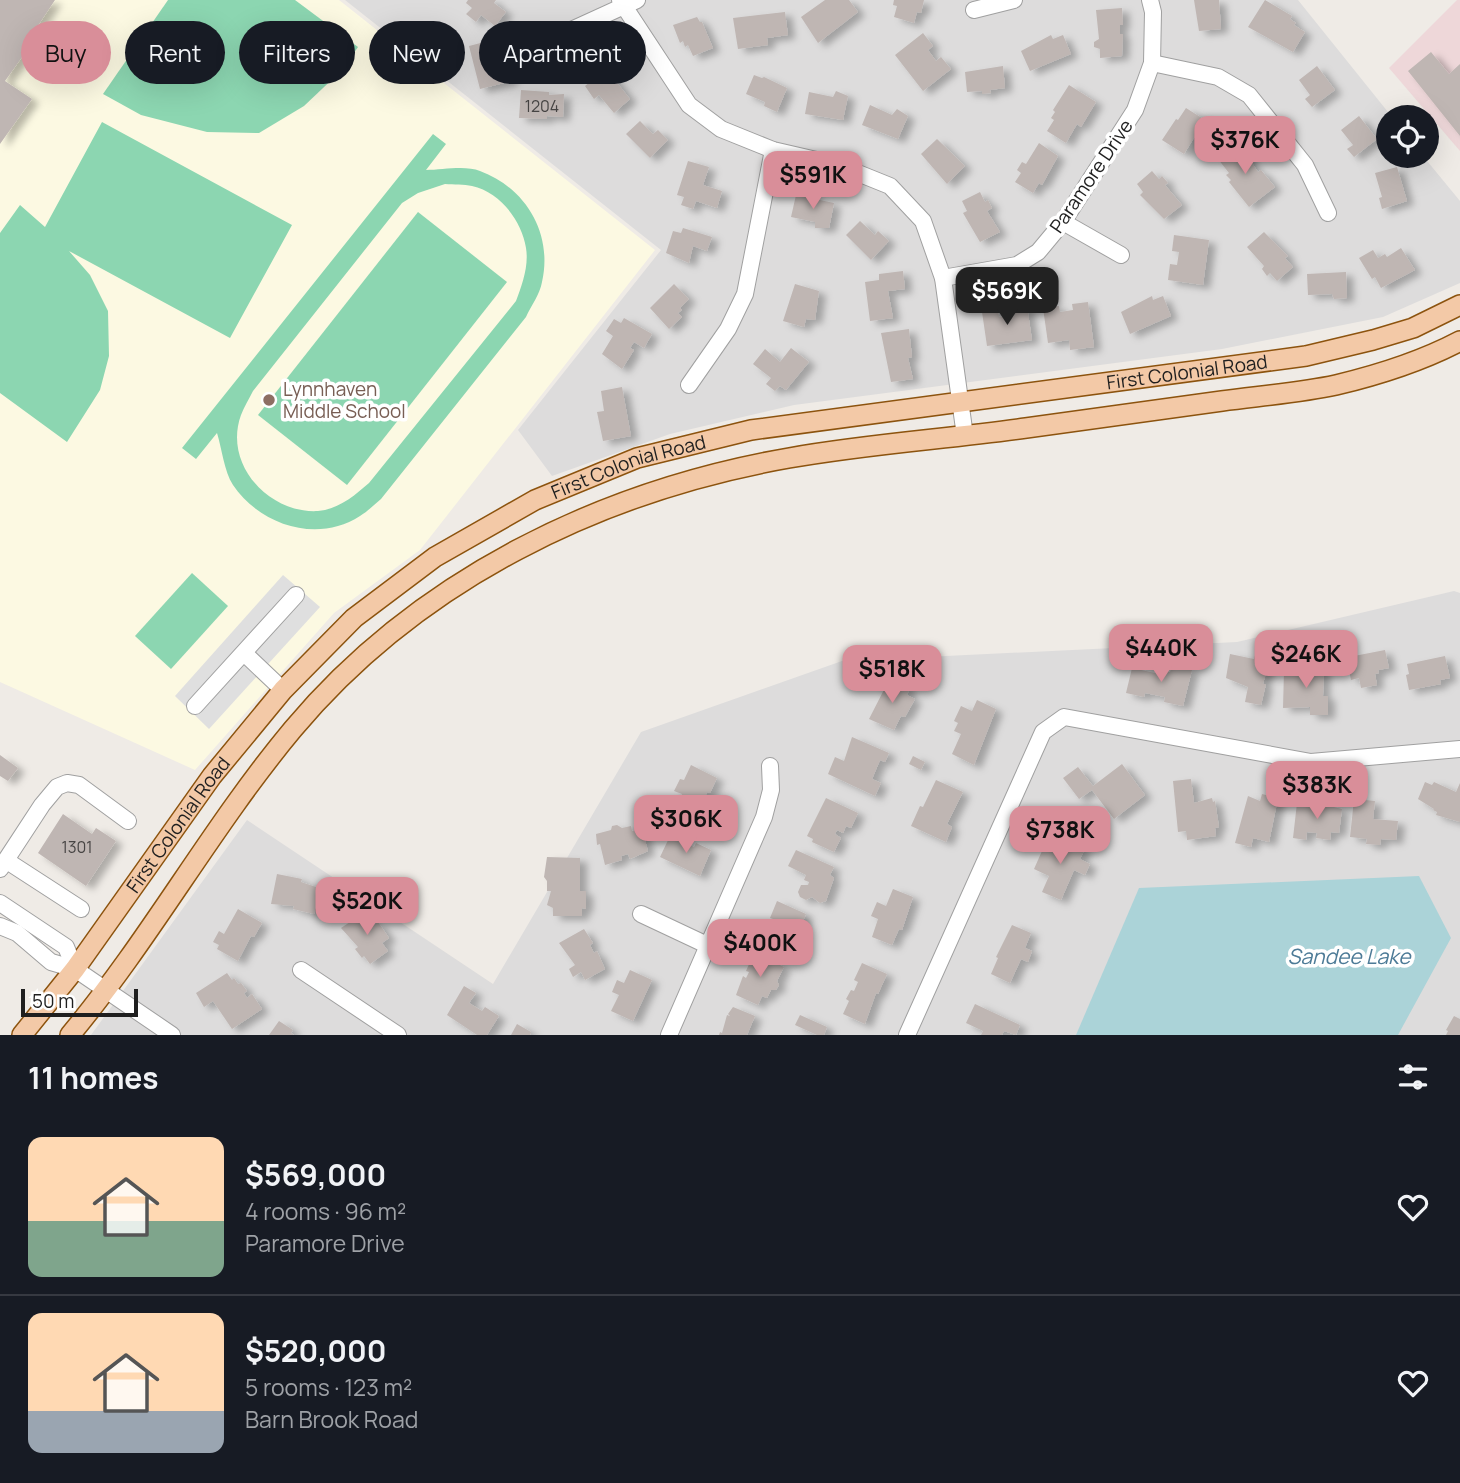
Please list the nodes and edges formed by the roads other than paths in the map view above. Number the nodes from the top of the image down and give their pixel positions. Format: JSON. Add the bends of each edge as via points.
{"nodes":[{"id":1,"x":1014,"y":0,"type":"edge"},
{"id":2,"x":1150,"y":0,"type":"edge"},
{"id":3,"x":627,"y":2,"type":"edge"},
{"id":4,"x":974,"y":10,"type":"dead end"},
{"id":5,"x":588,"y":21,"type":"edge"},
{"id":6,"x":1152,"y":63,"type":"junction"},
{"id":7,"x":773,"y":150,"type":"junction"},
{"id":8,"x":1328,"y":213,"type":"dead end"},
{"id":9,"x":1063,"y":222,"type":"junction"},
{"id":10,"x":1121,"y":255,"type":"dead end"},
{"id":11,"x":943,"y":278,"type":"junction"},
{"id":12,"x":1460,"y":305,"type":"edge"},
{"id":13,"x":1460,"y":341,"type":"edge"},
{"id":14,"x":689,"y":385,"type":"dead end"},
{"id":15,"x":960,"y":402,"type":"junction"},
{"id":16,"x":965,"y":436,"type":"junction"},
{"id":17,"x":296,"y":595,"type":"dead end"},
{"id":18,"x":244,"y":653,"type":"junction"},
{"id":19,"x":283,"y":690,"type":"junction"},
{"id":20,"x":195,"y":706,"type":"dead end"},
{"id":21,"x":1460,"y":748,"type":"edge"},
{"id":22,"x":770,"y":766,"type":"dead end"},
{"id":23,"x":128,"y":821,"type":"dead end"},
{"id":24,"x":4,"y":865,"type":"edge"},
{"id":25,"x":0,"y":904,"type":"edge"},
{"id":26,"x":81,"y":909,"type":"dead end"},
{"id":27,"x":641,"y":914,"type":"dead end"},
{"id":28,"x":0,"y":926,"type":"edge"},
{"id":29,"x":709,"y":946,"type":"junction"},
{"id":30,"x":75,"y":970,"type":"junction"},
{"id":31,"x":301,"y":970,"type":"dead end"},
{"id":32,"x":107,"y":990,"type":"junction"},
{"id":33,"x":22,"y":1035,"type":"edge"},
{"id":34,"x":70,"y":1035,"type":"edge"},
{"id":35,"x":172,"y":1035,"type":"edge"},
{"id":36,"x":398,"y":1035,"type":"edge"},
{"id":37,"x":669,"y":1035,"type":"edge"},
{"id":38,"x":908,"y":1035,"type":"edge"}],
"edges":[{"from":1,"to":4,"type":"street"},
{"from":2,"to":6,"type":"street","name":"Paramore Drive"},
{"from":3,"to":5,"type":"street"},
{"from":3,"to":7,"type":"street","via":[[689,105],[721,129]]},
{"from":6,"to":8,"type":"street","via":[[1219,77],[1249,95],[1305,165]]},
{"from":6,"to":9,"type":"street","name":"Paramore Drive","via":[[1135,110]]},
{"from":7,"to":11,"type":"street","via":[[838,164],[890,186],[923,221]]},
{"from":7,"to":14,"type":"street","via":[[745,294],[728,329]]},
{"from":9,"to":10,"type":"street"},
{"from":9,"to":11,"type":"street","name":"Paramore Drive","via":[[1038,252],[1017,265]]},
{"from":11,"to":15,"type":"street"},
{"from":12,"to":15,"type":"main road","name":"First Colonial Road","via":[[1413,328],[1306,356]]},
{"from":13,"to":16,"type":"main road","name":"First Colonial Road","via":[[1429,357],[1335,385]]},
{"from":15,"to":16,"type":"street"},
{"from":15,"to":19,"type":"main road","name":"First Colonial Road","via":[[751,430],[637,458],[535,500],[425,565],[354,618]]},
{"from":16,"to":32,"type":"main road","name":"First Colonial Road","via":[[789,458],[669,485],[555,529],[449,590],[373,648],[295,728],[254,779]]},
{"from":17,"to":18,"type":"street"},
{"from":18,"to":19,"type":"street"},
{"from":18,"to":20,"type":"street"},
{"from":19,"to":30,"type":"main road","name":"First Colonial Road","via":[[212,776]]},
{"from":21,"to":38,"type":"street","via":[[1311,762],[1064,717],[1043,732]]},
{"from":22,"to":29,"type":"street","via":[[771,790],[764,817]]},
{"from":23,"to":24,"type":"street","via":[[79,785],[67,783],[57,787],[42,805]]},
{"from":24,"to":26,"type":"street"},
{"from":25,"to":30,"type":"street","via":[[66,947]]},
{"from":27,"to":29,"type":"street"},
{"from":28,"to":30,"type":"street","via":[[24,938],[51,962]]},
{"from":29,"to":37,"type":"street"},
{"from":30,"to":32,"type":"street"},
{"from":30,"to":33,"type":"main road","name":"First Colonial Road"},
{"from":31,"to":36,"type":"street"},
{"from":32,"to":34,"type":"main road","name":"First Colonial Road"},
{"from":32,"to":35,"type":"street"}]}
